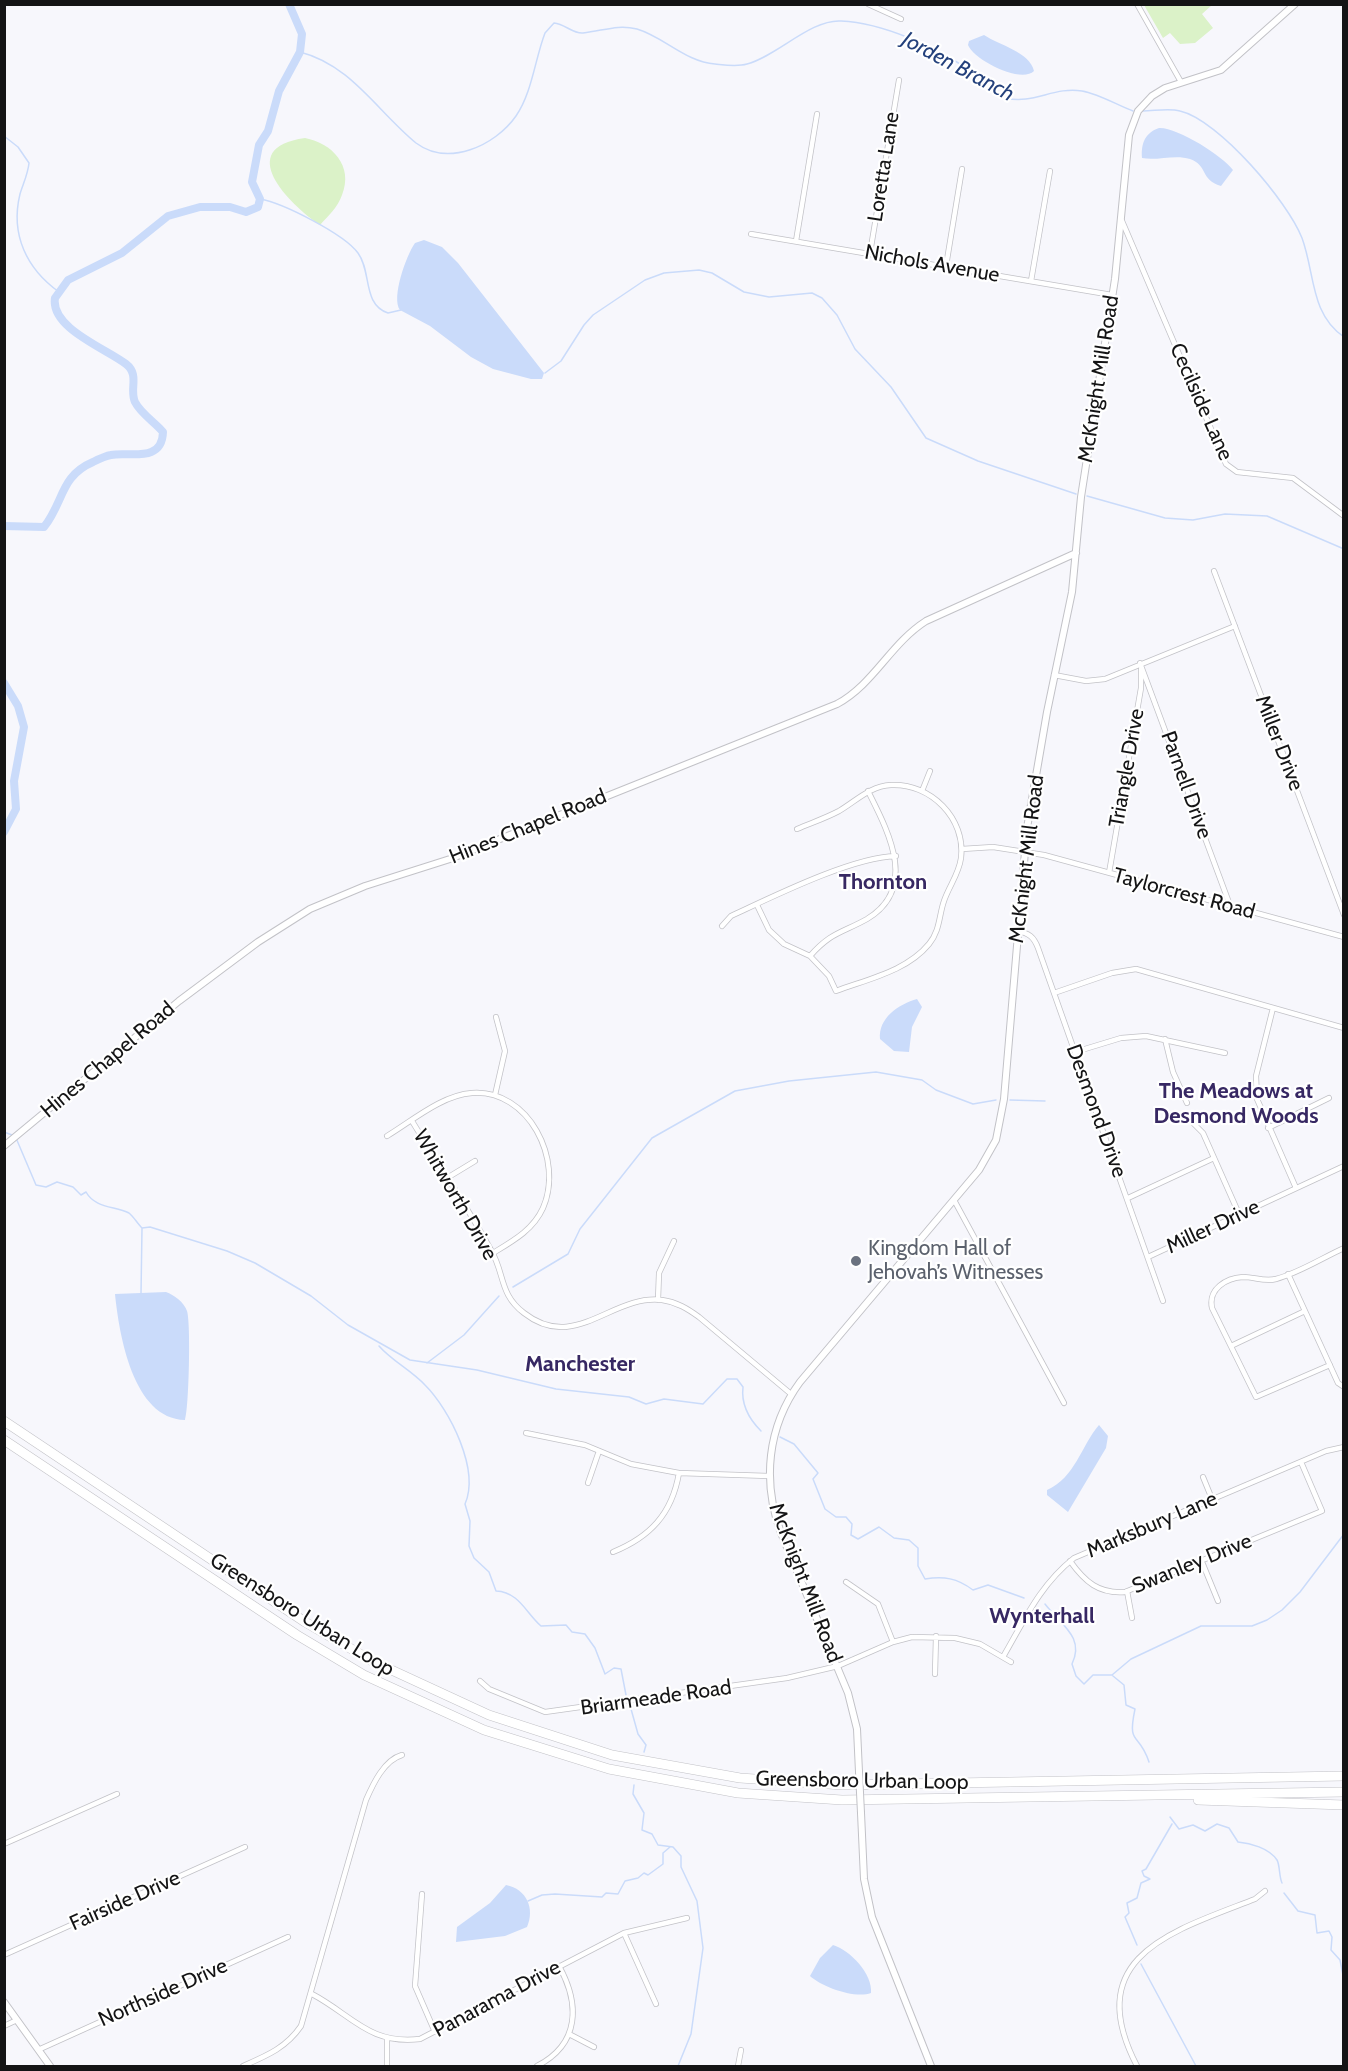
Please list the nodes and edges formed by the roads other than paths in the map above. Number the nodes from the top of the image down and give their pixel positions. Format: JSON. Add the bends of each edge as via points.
{"nodes":[{"id":1,"x":868,"y":4,"type":"edge"},
{"id":2,"x":1137,"y":4,"type":"edge"},
{"id":3,"x":1295,"y":4,"type":"edge"},
{"id":4,"x":902,"y":19,"type":"dead end"},
{"id":5,"x":899,"y":80,"type":"dead end"},
{"id":6,"x":1181,"y":82,"type":"junction"},
{"id":7,"x":817,"y":114,"type":"dead end"},
{"id":8,"x":962,"y":169,"type":"dead end"},
{"id":9,"x":1050,"y":171,"type":"dead end"},
{"id":10,"x":1121,"y":219,"type":"junction"},
{"id":11,"x":751,"y":234,"type":"dead end"},
{"id":12,"x":796,"y":241,"type":"junction"},
{"id":13,"x":870,"y":254,"type":"junction"},
{"id":14,"x":946,"y":266,"type":"junction"},
{"id":15,"x":1031,"y":281,"type":"junction"},
{"id":16,"x":1112,"y":295,"type":"junction"},
{"id":17,"x":1344,"y":516,"type":"edge"},
{"id":18,"x":1076,"y":553,"type":"junction"},
{"id":19,"x":1214,"y":571,"type":"dead end"},
{"id":20,"x":1235,"y":626,"type":"junction"},
{"id":21,"x":1140,"y":663,"type":"junction"},
{"id":22,"x":1054,"y":675,"type":"junction"},
{"id":23,"x":930,"y":771,"type":"dead end"},
{"id":24,"x":922,"y":790,"type":"junction"},
{"id":25,"x":868,"y":791,"type":"junction"},
{"id":26,"x":797,"y":829,"type":"dead end"},
{"id":27,"x":962,"y":849,"type":"junction"},
{"id":28,"x":1024,"y":851,"type":"junction"},
{"id":29,"x":896,"y":856,"type":"junction"},
{"id":30,"x":1109,"y":873,"type":"junction"},
{"id":31,"x":757,"y":904,"type":"junction"},
{"id":32,"x":1231,"y":908,"type":"junction"},
{"id":33,"x":1344,"y":915,"type":"edge"},
{"id":34,"x":722,"y":926,"type":"dead end"},
{"id":35,"x":1017,"y":931,"type":"junction"},
{"id":36,"x":1344,"y":937,"type":"edge"},
{"id":37,"x":810,"y":956,"type":"junction"},
{"id":38,"x":1054,"y":993,"type":"junction"},
{"id":39,"x":1273,"y":1008,"type":"junction"},
{"id":40,"x":496,"y":1017,"type":"dead end"},
{"id":41,"x":1344,"y":1028,"type":"edge"},
{"id":42,"x":1165,"y":1039,"type":"junction"},
{"id":43,"x":1075,"y":1052,"type":"junction"},
{"id":44,"x":1225,"y":1053,"type":"dead end"},
{"id":45,"x":495,"y":1095,"type":"junction"},
{"id":46,"x":1329,"y":1098,"type":"dead end"},
{"id":47,"x":1188,"y":1102,"type":"dead end"},
{"id":48,"x":412,"y":1121,"type":"junction"},
{"id":49,"x":1193,"y":1123,"type":"dead end"},
{"id":50,"x":1268,"y":1128,"type":"junction"},
{"id":51,"x":387,"y":1136,"type":"dead end"},
{"id":52,"x":4,"y":1146,"type":"edge"},
{"id":53,"x":1214,"y":1158,"type":"junction"},
{"id":54,"x":475,"y":1161,"type":"dead end"},
{"id":55,"x":1344,"y":1166,"type":"edge"},
{"id":56,"x":447,"y":1178,"type":"junction"},
{"id":57,"x":1296,"y":1188,"type":"junction"},
{"id":58,"x":1128,"y":1198,"type":"junction"},
{"id":59,"x":954,"y":1200,"type":"junction"},
{"id":60,"x":1239,"y":1214,"type":"junction"},
{"id":61,"x":674,"y":1241,"type":"dead end"},
{"id":62,"x":1343,"y":1250,"type":"edge"},
{"id":63,"x":493,"y":1253,"type":"junction"},
{"id":64,"x":1148,"y":1257,"type":"junction"},
{"id":65,"x":1288,"y":1274,"type":"junction"},
{"id":66,"x":658,"y":1300,"type":"junction"},
{"id":67,"x":1163,"y":1301,"type":"dead end"},
{"id":68,"x":1305,"y":1311,"type":"junction"},
{"id":69,"x":1231,"y":1346,"type":"junction"},
{"id":70,"x":1330,"y":1365,"type":"junction"},
{"id":71,"x":1344,"y":1387,"type":"edge"},
{"id":72,"x":791,"y":1394,"type":"junction"},
{"id":73,"x":1064,"y":1403,"type":"dead end"},
{"id":74,"x":4,"y":1421,"type":"edge"},
{"id":75,"x":526,"y":1433,"type":"dead end"},
{"id":76,"x":4,"y":1440,"type":"edge"},
{"id":77,"x":1344,"y":1447,"type":"edge"},
{"id":78,"x":599,"y":1450,"type":"junction"},
{"id":79,"x":1301,"y":1462,"type":"junction"},
{"id":80,"x":679,"y":1473,"type":"junction"},
{"id":81,"x":769,"y":1476,"type":"junction"},
{"id":82,"x":1203,"y":1477,"type":"dead end"},
{"id":83,"x":588,"y":1483,"type":"dead end"},
{"id":84,"x":1212,"y":1499,"type":"junction"},
{"id":85,"x":613,"y":1552,"type":"dead end"},
{"id":86,"x":1070,"y":1561,"type":"junction"},
{"id":87,"x":1202,"y":1562,"type":"junction"},
{"id":88,"x":846,"y":1582,"type":"dead end"},
{"id":89,"x":1127,"y":1591,"type":"junction"},
{"id":90,"x":1218,"y":1601,"type":"dead end"},
{"id":91,"x":1132,"y":1618,"type":"dead end"},
{"id":92,"x":936,"y":1636,"type":"junction"},
{"id":93,"x":893,"y":1642,"type":"junction"},
{"id":94,"x":1003,"y":1657,"type":"junction"},
{"id":95,"x":1011,"y":1662,"type":"dead end"},
{"id":96,"x":838,"y":1666,"type":"junction"},
{"id":97,"x":935,"y":1674,"type":"dead end"},
{"id":98,"x":480,"y":1681,"type":"dead end"},
{"id":99,"x":402,"y":1755,"type":"dead end"},
{"id":100,"x":1344,"y":1776,"type":"edge"},
{"id":101,"x":1344,"y":1792,"type":"edge"},
{"id":102,"x":117,"y":1794,"type":"dead end"},
{"id":103,"x":1115,"y":1796,"type":"junction"},
{"id":104,"x":1344,"y":1804,"type":"edge"},
{"id":105,"x":4,"y":1844,"type":"edge"},
{"id":106,"x":245,"y":1847,"type":"dead end"},
{"id":107,"x":1265,"y":1891,"type":"dead end"},
{"id":108,"x":422,"y":1894,"type":"dead end"},
{"id":109,"x":687,"y":1918,"type":"dead end"},
{"id":110,"x":624,"y":1933,"type":"junction"},
{"id":111,"x":288,"y":1937,"type":"dead end"},
{"id":112,"x":4,"y":1954,"type":"edge"},
{"id":113,"x":559,"y":1966,"type":"junction"},
{"id":114,"x":312,"y":1994,"type":"junction"},
{"id":115,"x":4,"y":2002,"type":"edge"},
{"id":116,"x":656,"y":2004,"type":"dead end"},
{"id":117,"x":17,"y":2020,"type":"junction"},
{"id":118,"x":4,"y":2026,"type":"edge"},
{"id":119,"x":435,"y":2032,"type":"junction"},
{"id":120,"x":569,"y":2034,"type":"junction"},
{"id":121,"x":387,"y":2039,"type":"junction"},
{"id":122,"x":594,"y":2047,"type":"dead end"},
{"id":123,"x":38,"y":2050,"type":"junction"},
{"id":124,"x":741,"y":2050,"type":"dead end"},
{"id":125,"x":50,"y":2067,"type":"edge"},
{"id":126,"x":243,"y":2067,"type":"edge"},
{"id":127,"x":387,"y":2067,"type":"edge"},
{"id":128,"x":537,"y":2067,"type":"edge"},
{"id":129,"x":738,"y":2067,"type":"edge"},
{"id":130,"x":931,"y":2067,"type":"edge"},
{"id":131,"x":1137,"y":2067,"type":"edge"}],
"edges":[{"from":1,"to":4,"type":"street"},
{"from":2,"to":6,"type":"street"},
{"from":3,"to":6,"type":"street","name":"McKnight Mill Road","via":[[1221,70]]},
{"from":5,"to":13,"type":"street","name":"Loretta Lane"},
{"from":6,"to":10,"type":"street","name":"McKnight Mill Road","via":[[1152,96],[1133,121]]},
{"from":7,"to":12,"type":"street"},
{"from":8,"to":14,"type":"street"},
{"from":9,"to":15,"type":"street"},
{"from":10,"to":16,"type":"street","name":"McKnight Mill Road"},
{"from":10,"to":17,"type":"street","name":"Cecilside Lane","via":[[1226,464],[1237,472],[1293,478]]},
{"from":11,"to":12,"type":"street","name":"Nichols Avenue"},
{"from":12,"to":13,"type":"street","name":"Nichols Avenue"},
{"from":13,"to":14,"type":"street","name":"Nichols Avenue"},
{"from":14,"to":15,"type":"street","name":"Nichols Avenue"},
{"from":15,"to":16,"type":"street","name":"Nichols Avenue"},
{"from":16,"to":18,"type":"street","name":"McKnight Mill Road"},
{"from":18,"to":22,"type":"street","name":"McKnight Mill Road"},
{"from":18,"to":52,"type":"street","name":"Hines Chapel Road","via":[[926,621],[908,634],[862,688],[837,704],[450,859],[342,895],[295,917],[179,1001]]},
{"from":19,"to":20,"type":"street","name":"Miller Drive"},
{"from":20,"to":21,"type":"street"},
{"from":20,"to":33,"type":"street","name":"Miller Drive"},
{"from":21,"to":22,"type":"street","via":[[1098,681]]},
{"from":21,"to":30,"type":"street","name":"Triangle Drive","via":[[1142,688]]},
{"from":21,"to":32,"type":"street","name":"Parnell Drive"},
{"from":22,"to":28,"type":"street","name":"McKnight Mill Road"},
{"from":23,"to":24,"type":"street"},
{"from":24,"to":25,"type":"street","via":[[890,785]]},
{"from":24,"to":27,"type":"street","via":[[949,812]]},
{"from":25,"to":26,"type":"street","via":[[835,813]]},
{"from":25,"to":29,"type":"street"},
{"from":27,"to":28,"type":"street","name":"Taylorcrest Road"},
{"from":27,"to":37,"type":"street","via":[[958,872],[946,895],[936,932],[920,953],[896,968],[836,991],[829,976]]},
{"from":28,"to":30,"type":"street","name":"Taylorcrest Road"},
{"from":28,"to":35,"type":"street","name":"McKnight Mill Road"},
{"from":29,"to":31,"type":"street","via":[[838,871]]},
{"from":29,"to":37,"type":"street","via":[[896,875],[885,903],[870,917],[832,934]]},
{"from":30,"to":32,"type":"street","name":"Taylorcrest Road"},
{"from":31,"to":34,"type":"street","via":[[731,916]]},
{"from":31,"to":37,"type":"street","via":[[769,930],[784,944]]},
{"from":32,"to":36,"type":"street","name":"Taylorcrest Road"},
{"from":35,"to":38,"type":"street","name":"Desmond Drive","via":[[1035,939]]},
{"from":35,"to":59,"type":"street","name":"McKnight Mill Road","via":[[999,1132],[986,1159]]},
{"from":38,"to":39,"type":"street","via":[[1136,969]]},
{"from":38,"to":43,"type":"street","name":"Desmond Drive"},
{"from":39,"to":41,"type":"street"},
{"from":39,"to":50,"type":"street","via":[[1255,1087]]},
{"from":40,"to":45,"type":"street","via":[[505,1052]]},
{"from":42,"to":43,"type":"street","via":[[1121,1038]]},
{"from":42,"to":44,"type":"street"},
{"from":42,"to":47,"type":"street","via":[[1173,1072]]},
{"from":43,"to":58,"type":"street","name":"Desmond Drive"},
{"from":45,"to":48,"type":"street","via":[[459,1095]]},
{"from":45,"to":63,"type":"street","via":[[521,1109],[532,1121],[549,1172],[548,1192],[534,1223]]},
{"from":46,"to":50,"type":"street"},
{"from":48,"to":51,"type":"street"},
{"from":48,"to":56,"type":"street","name":"Whitworth Drive"},
{"from":49,"to":53,"type":"street","via":[[1200,1128]]},
{"from":50,"to":57,"type":"street"},
{"from":53,"to":58,"type":"street"},
{"from":53,"to":60,"type":"street"},
{"from":54,"to":56,"type":"street"},
{"from":55,"to":57,"type":"street","name":"Miller Drive"},
{"from":56,"to":63,"type":"street","name":"Whitworth Drive"},
{"from":57,"to":60,"type":"street","name":"Miller Drive"},
{"from":58,"to":64,"type":"street","name":"Desmond Drive"},
{"from":59,"to":72,"type":"street","name":"McKnight Mill Road"},
{"from":59,"to":73,"type":"street"},
{"from":60,"to":64,"type":"street","name":"Miller Drive"},
{"from":61,"to":66,"type":"street","via":[[659,1273]]},
{"from":62,"to":65,"type":"street"},
{"from":63,"to":66,"type":"street","name":"Whitworth Drive","via":[[510,1300],[532,1319],[555,1326],[580,1326],[631,1304]]},
{"from":64,"to":67,"type":"street","name":"Desmond Drive"},
{"from":65,"to":68,"type":"street"},
{"from":65,"to":69,"type":"street","via":[[1267,1281],[1239,1278],[1215,1290],[1212,1308]]},
{"from":66,"to":72,"type":"street","name":"Whitworth Drive","via":[[683,1306],[699,1317]]},
{"from":68,"to":69,"type":"street"},
{"from":68,"to":70,"type":"street"},
{"from":69,"to":70,"type":"street","via":[[1257,1397]]},
{"from":70,"to":71,"type":"street"},
{"from":72,"to":81,"type":"street","name":"McKnight Mill Road","via":[[775,1431]]},
{"from":74,"to":100,"type":"highway","name":"Greensboro Urban Loop","via":[[305,1622],[364,1657],[489,1716],[604,1752],[723,1776],[843,1785]]},
{"from":75,"to":78,"type":"street"},
{"from":76,"to":103,"type":"highway","name":"Greensboro Urban Loop","via":[[334,1658],[435,1710],[533,1748],[660,1781],[773,1797],[870,1800]]},
{"from":77,"to":79,"type":"street","name":"Marksbury Lane"},
{"from":78,"to":80,"type":"street","via":[[631,1464]]},
{"from":78,"to":83,"type":"street"},
{"from":79,"to":84,"type":"street","name":"Marksbury Lane"},
{"from":79,"to":87,"type":"street","name":"Swanley Drive","via":[[1322,1511]]},
{"from":80,"to":81,"type":"street"},
{"from":80,"to":85,"type":"street","via":[[673,1499],[657,1525],[636,1542]]},
{"from":81,"to":96,"type":"street","name":"McKnight Mill Road","via":[[776,1520]]},
{"from":82,"to":84,"type":"street"},
{"from":84,"to":86,"type":"street","name":"Marksbury Lane"},
{"from":86,"to":89,"type":"street","name":"Swanley Drive","via":[[1091,1586],[1104,1591]]},
{"from":86,"to":94,"type":"street","name":"Marksbury Lane","via":[[1040,1592]]},
{"from":87,"to":89,"type":"street","name":"Swanley Drive"},
{"from":87,"to":90,"type":"street"},
{"from":88,"to":93,"type":"street","via":[[878,1604]]},
{"from":89,"to":91,"type":"street"},
{"from":92,"to":93,"type":"street","name":"Briarmeade Road"},
{"from":92,"to":94,"type":"street","name":"Briarmeade Road","via":[[980,1644]]},
{"from":92,"to":97,"type":"street"},
{"from":93,"to":96,"type":"street","name":"Briarmeade Road"},
{"from":94,"to":95,"type":"street","name":"Briarmeade Road"},
{"from":96,"to":98,"type":"street","name":"Briarmeade Road","via":[[739,1687],[545,1712],[489,1689]]},
{"from":96,"to":130,"type":"street","name":"McKnight Mill Road","bridge":true,"via":[[854,1716],[864,1879],[872,1917]]},
{"from":99,"to":114,"type":"street","via":[[386,1766],[366,1800]]},
{"from":101,"to":103,"type":"highway","name":"Greensboro Urban Loop"},
{"from":102,"to":105,"type":"street"},
{"from":103,"to":104,"type":"highway"},
{"from":106,"to":112,"type":"street","name":"Fairside Drive"},
{"from":107,"to":131,"type":"street","via":[[1255,1899],[1174,1931],[1156,1941],[1136,1961],[1123,1989],[1120,2009],[1122,2030]]},
{"from":108,"to":119,"type":"street","via":[[415,1986]]},
{"from":109,"to":110,"type":"street","name":"Panarama Drive"},
{"from":110,"to":113,"type":"street","name":"Panarama Drive"},
{"from":110,"to":116,"type":"street"},
{"from":111,"to":123,"type":"street","name":"Northside Drive"},
{"from":113,"to":119,"type":"street","name":"Panarama Drive"},
{"from":113,"to":120,"type":"street","via":[[573,1997]]},
{"from":114,"to":121,"type":"street","name":"Panarama Drive","via":[[360,2027]]},
{"from":114,"to":126,"type":"street","via":[[294,2036],[276,2051]]},
{"from":115,"to":117,"type":"street"},
{"from":117,"to":118,"type":"street"},
{"from":117,"to":123,"type":"street"},
{"from":119,"to":121,"type":"street","name":"Panarama Drive","via":[[420,2038]]},
{"from":120,"to":122,"type":"street"},
{"from":120,"to":128,"type":"street","via":[[553,2056]]},
{"from":121,"to":127,"type":"street"},
{"from":123,"to":125,"type":"street"},
{"from":124,"to":129,"type":"street"}]}
